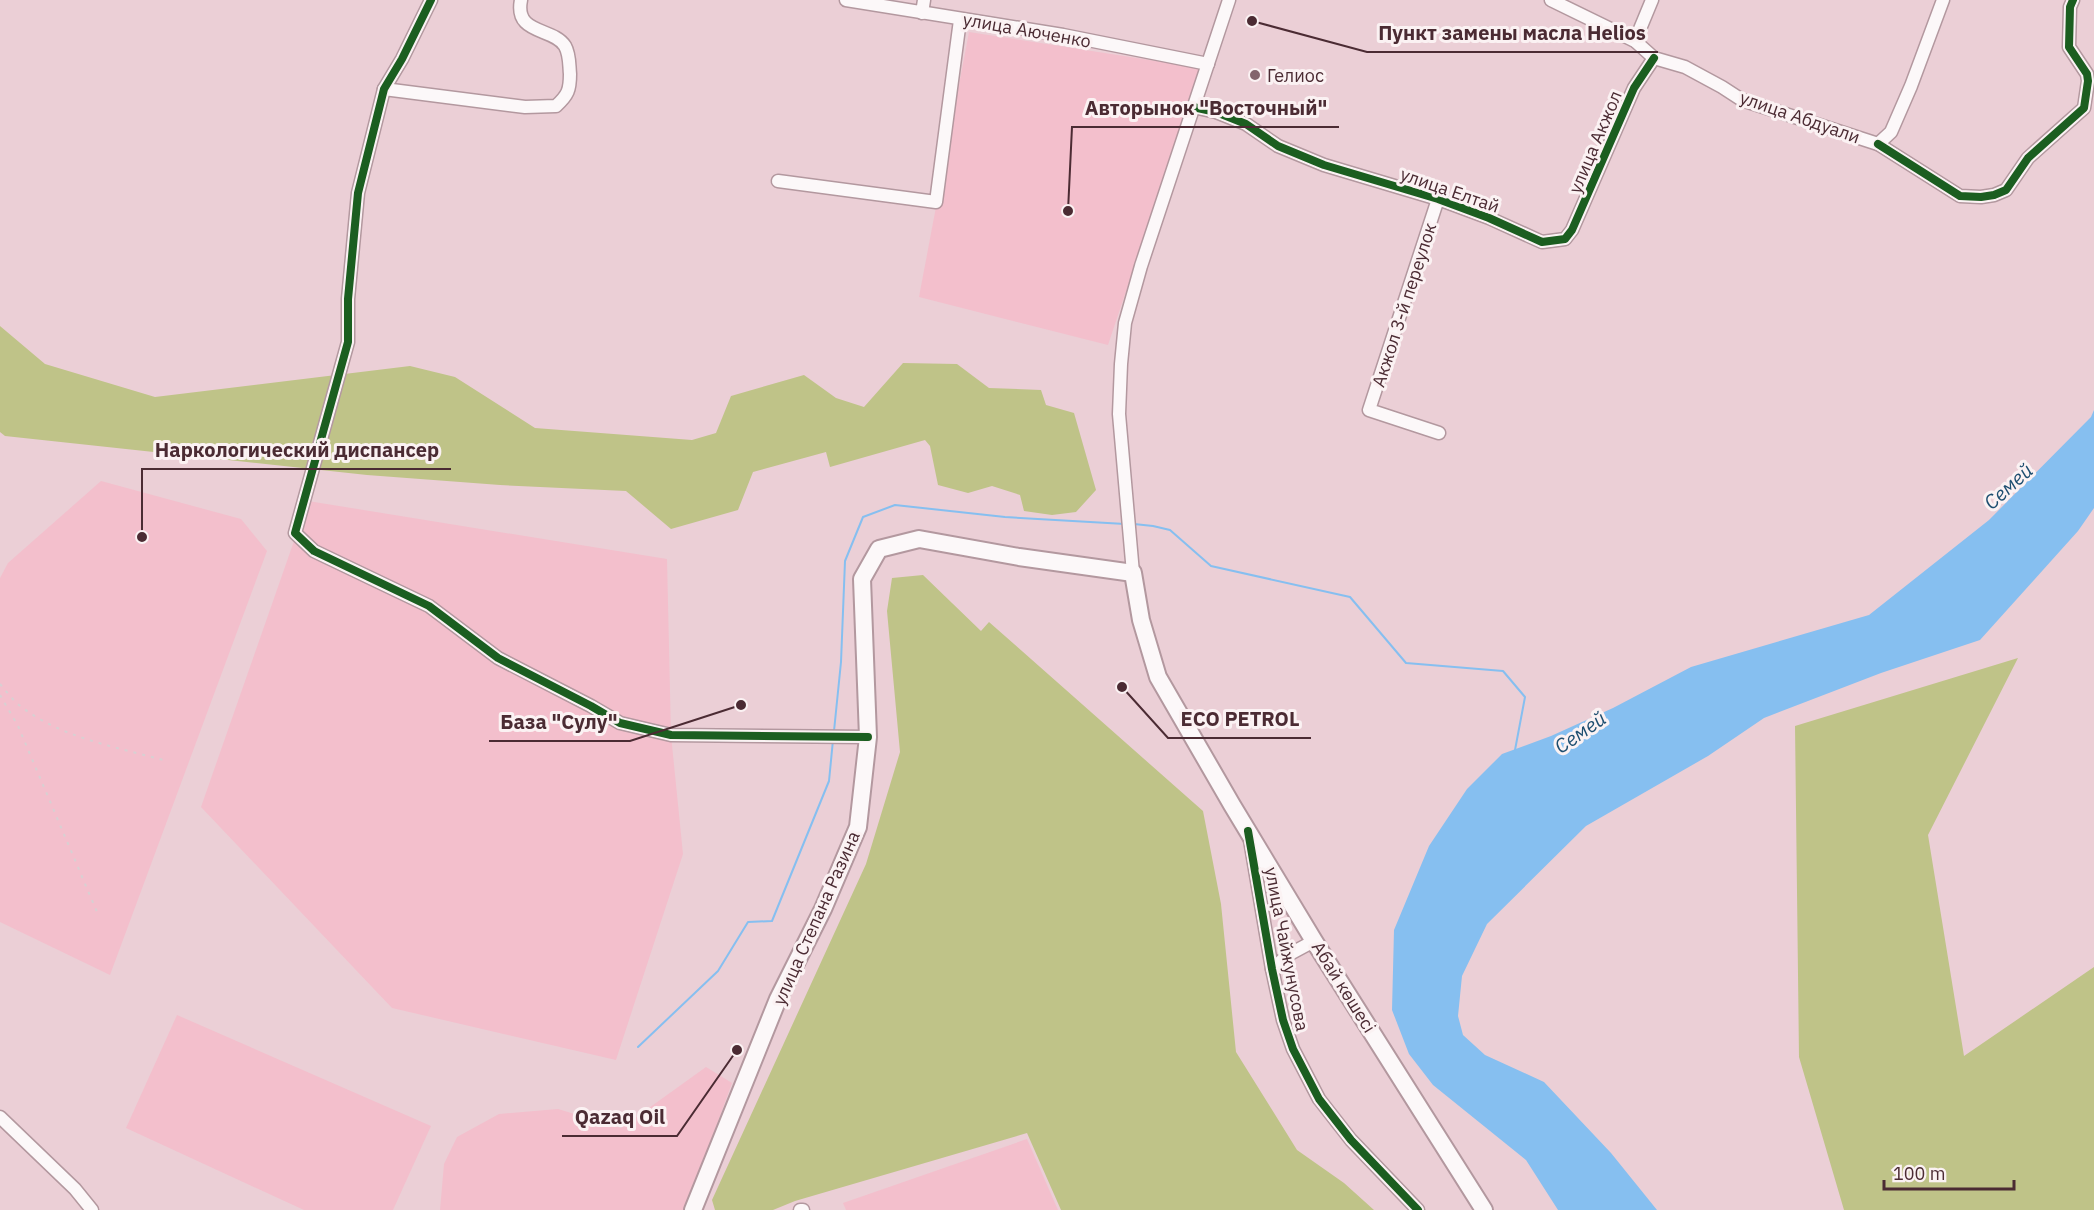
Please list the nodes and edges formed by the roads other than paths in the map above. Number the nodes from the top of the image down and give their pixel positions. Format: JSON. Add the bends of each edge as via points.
{"nodes":[{"id":1,"x":431,"y":0,"type":"edge"},
{"id":2,"x":521,"y":0,"type":"edge"},
{"id":3,"x":846,"y":0,"type":"edge"},
{"id":4,"x":924,"y":0,"type":"edge"},
{"id":5,"x":1229,"y":0,"type":"edge"},
{"id":6,"x":1551,"y":0,"type":"edge"},
{"id":7,"x":1652,"y":0,"type":"edge"},
{"id":8,"x":1943,"y":0,"type":"edge"},
{"id":9,"x":2073,"y":0,"type":"edge"},
{"id":10,"x":921,"y":13,"type":"junction"},
{"id":11,"x":960,"y":20,"type":"junction"},
{"id":12,"x":1635,"y":40,"type":"junction"},
{"id":13,"x":1654,"y":58,"type":"junction"},
{"id":14,"x":1208,"y":64,"type":"junction"},
{"id":15,"x":384,"y":89,"type":"junction"},
{"id":16,"x":1193,"y":107,"type":"junction"},
{"id":17,"x":1878,"y":144,"type":"junction"},
{"id":18,"x":778,"y":181,"type":"dead end"},
{"id":19,"x":1438,"y":199,"type":"junction"},
{"id":20,"x":1565,"y":239,"type":"joint"},
{"id":21,"x":1439,"y":433,"type":"dead end"},
{"id":22,"x":1133,"y":573,"type":"junction"},
{"id":23,"x":868,"y":737,"type":"junction"},
{"id":24,"x":1248,"y":831,"type":"junction"},
{"id":25,"x":1314,"y":941,"type":"junction"},
{"id":26,"x":1272,"y":969,"type":"junction"},
{"id":27,"x":0,"y":1117,"type":"edge"},
{"id":28,"x":92,"y":1210,"type":"edge"},
{"id":29,"x":693,"y":1210,"type":"edge"},
{"id":30,"x":1418,"y":1210,"type":"edge"},
{"id":31,"x":1484,"y":1210,"type":"edge"}],
"edges":[{"from":1,"to":15,"type":"street"},
{"from":2,"to":15,"type":"street","via":[[525,21],[564,45],[569,58],[570,88],[556,106],[525,107]]},
{"from":3,"to":10,"type":"street","name":"улица Аюченко"},
{"from":4,"to":10,"type":"street"},
{"from":5,"to":14,"type":"street","name":"Абай көшесі"},
{"from":6,"to":12,"type":"street","name":"улица Абдуали"},
{"from":7,"to":12,"type":"street"},
{"from":8,"to":17,"type":"street","name":"улица Абдуали","via":[[1892,132]]},
{"from":9,"to":17,"type":"street","via":[[2069,47],[2087,74],[2084,108],[2028,158],[2006,190],[1981,197],[1960,196]]},
{"from":10,"to":11,"type":"street","name":"улица Аюченко"},
{"from":11,"to":14,"type":"street","name":"улица Аюченко","via":[[1063,35]]},
{"from":11,"to":18,"type":"street","via":[[936,202]]},
{"from":12,"to":13,"type":"street","name":"улица Абдуали"},
{"from":13,"to":17,"type":"street","name":"улица Абдуали","via":[[1684,67],[1742,100]]},
{"from":13,"to":20,"type":"street","name":"улица Акжол","via":[[1634,88],[1588,196]]},
{"from":14,"to":16,"type":"street","name":"Абай көшесі"},
{"from":15,"to":23,"type":"street","via":[[358,193],[348,342],[295,533],[314,551],[429,606],[498,658],[620,723],[671,735]]},
{"from":16,"to":19,"type":"street","name":"улица Елтай","via":[[1246,124],[1278,146],[1324,165]]},
{"from":16,"to":22,"type":"street","name":"Абай көшесі","via":[[1125,323],[1119,394]]},
{"from":19,"to":20,"type":"street","name":"улица Елтай","via":[[1542,242]]},
{"from":19,"to":21,"type":"street","name":"Акжол 3-й переулок","via":[[1370,410]]},
{"from":22,"to":23,"type":"main road","name":"улица Степана Разина","via":[[920,539],[879,549],[861,579]]},
{"from":22,"to":24,"type":"main road","name":"Абай көшесі","via":[[1141,620],[1158,677]]},
{"from":23,"to":29,"type":"main road","name":"улица Степана Разина","via":[[858,827],[778,999]]},
{"from":24,"to":25,"type":"main road","name":"Абай көшесі"},
{"from":24,"to":26,"type":"street","name":"улица Чайжунусова"},
{"from":25,"to":26,"type":"street","name":"улица Чайжунусова"},
{"from":25,"to":31,"type":"main road","name":"Абай көшесі"},
{"from":26,"to":30,"type":"street","name":"улица Чайжунусова","via":[[1293,1049],[1319,1099],[1351,1140]]},
{"from":27,"to":28,"type":"street"}]}
